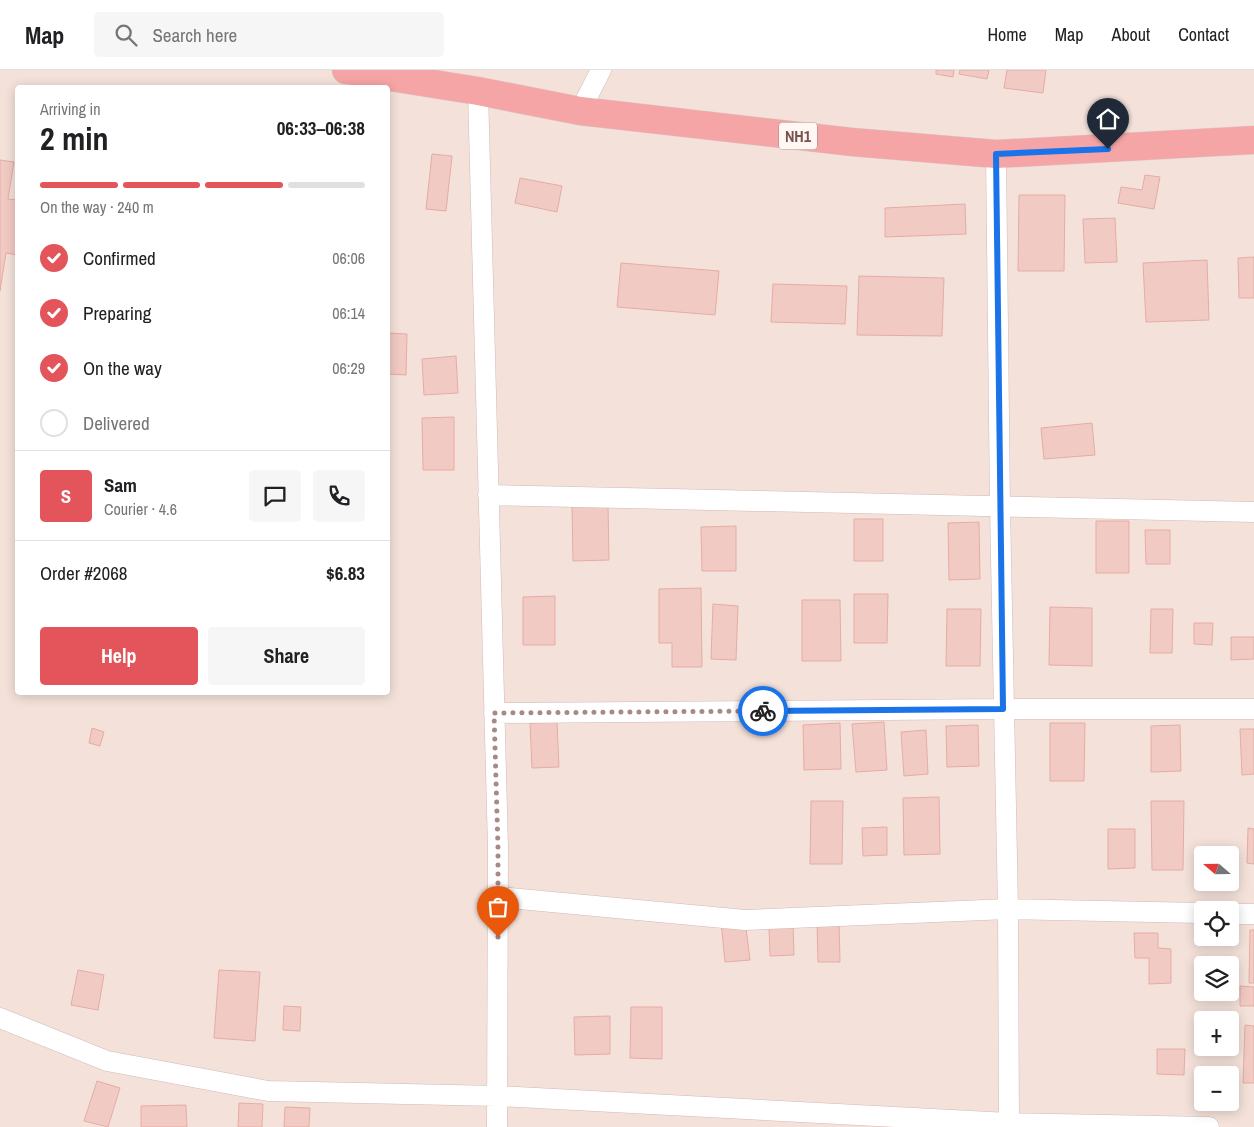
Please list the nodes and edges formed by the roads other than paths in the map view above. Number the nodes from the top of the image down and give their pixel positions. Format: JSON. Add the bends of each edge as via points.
{"nodes":[{"id":1,"x":346,"y":70,"type":"edge"},
{"id":2,"x":601,"y":70,"type":"edge"},
{"id":3,"x":478,"y":91,"type":"junction"},
{"id":4,"x":580,"y":111,"type":"junction"},
{"id":5,"x":1254,"y":140,"type":"edge"},
{"id":6,"x":996,"y":154,"type":"junction"},
{"id":7,"x":488,"y":496,"type":"junction"},
{"id":8,"x":1000,"y":507,"type":"junction"},
{"id":9,"x":1254,"y":512,"type":"edge"},
{"id":10,"x":1003,"y":709,"type":"junction"},
{"id":11,"x":1254,"y":709,"type":"edge"},
{"id":12,"x":494,"y":713,"type":"junction"},
{"id":13,"x":499,"y":897,"type":"junction"},
{"id":14,"x":1008,"y":909,"type":"junction"},
{"id":15,"x":1194,"y":913,"type":"edge"},
{"id":16,"x":1239,"y":914,"type":"edge"},
{"id":17,"x":1254,"y":914,"type":"edge"},
{"id":18,"x":0,"y":1018,"type":"edge"},
{"id":19,"x":497,"y":1096,"type":"junction"},
{"id":20,"x":1009,"y":1125,"type":"edge"},
{"id":21,"x":497,"y":1127,"type":"edge"},
{"id":22,"x":1209,"y":1127,"type":"edge"}],
"edges":[{"from":1,"to":3,"type":"highway","number":"NH1"},
{"from":2,"to":4,"type":"street"},
{"from":3,"to":4,"type":"highway","number":"NH1"},
{"from":3,"to":7,"type":"street"},
{"from":4,"to":6,"type":"highway","number":"NH1","via":[[852,142]]},
{"from":5,"to":6,"type":"highway","number":"NH1"},
{"from":6,"to":8,"type":"street"},
{"from":7,"to":8,"type":"street"},
{"from":7,"to":12,"type":"street"},
{"from":8,"to":9,"type":"street"},
{"from":8,"to":10,"type":"street"},
{"from":10,"to":11,"type":"street"},
{"from":10,"to":12,"type":"street"},
{"from":10,"to":14,"type":"street"},
{"from":12,"to":13,"type":"street"},
{"from":13,"to":14,"type":"street","via":[[746,920]]},
{"from":13,"to":19,"type":"street"},
{"from":14,"to":15,"type":"street"},
{"from":14,"to":20,"type":"street"},
{"from":16,"to":17,"type":"street"},
{"from":18,"to":19,"type":"street","via":[[107,1061],[268,1090]]},
{"from":19,"to":20,"type":"street"},
{"from":19,"to":21,"type":"street"},
{"from":20,"to":22,"type":"street"}]}
